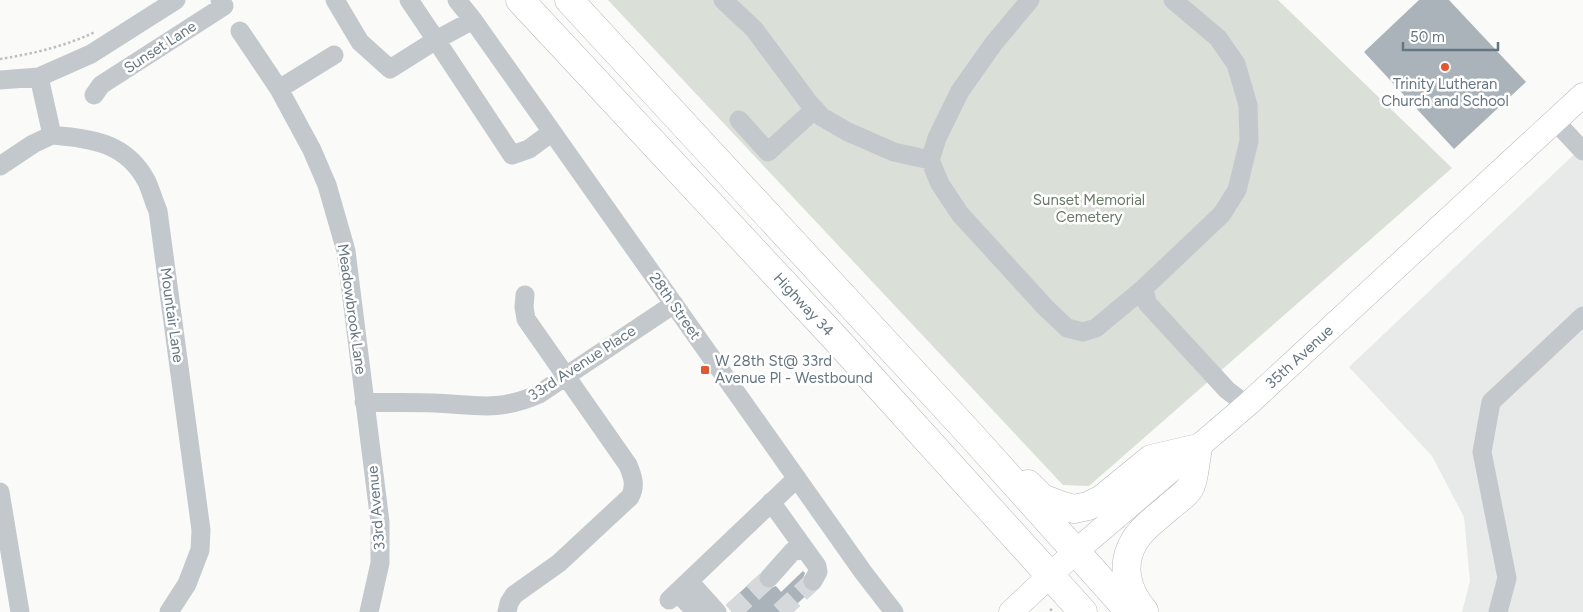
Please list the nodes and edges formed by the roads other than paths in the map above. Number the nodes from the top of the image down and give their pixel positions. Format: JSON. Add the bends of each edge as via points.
{"nodes":[{"id":1,"x":176,"y":0,"type":"edge"},
{"id":2,"x":220,"y":0,"type":"edge"},
{"id":3,"x":335,"y":0,"type":"edge"},
{"id":4,"x":409,"y":0,"type":"edge"},
{"id":5,"x":457,"y":0,"type":"edge"},
{"id":6,"x":520,"y":0,"type":"edge"},
{"id":7,"x":570,"y":0,"type":"edge"},
{"id":8,"x":723,"y":0,"type":"edge"},
{"id":9,"x":1030,"y":0,"type":"edge"},
{"id":10,"x":1173,"y":0,"type":"edge"},
{"id":11,"x":473,"y":20,"type":"junction"},
{"id":12,"x":240,"y":31,"type":"dead end"},
{"id":13,"x":436,"y":40,"type":"junction"},
{"id":14,"x":334,"y":54,"type":"dead end"},
{"id":15,"x":40,"y":77,"type":"junction"},
{"id":16,"x":0,"y":80,"type":"edge"},
{"id":17,"x":279,"y":89,"type":"junction"},
{"id":18,"x":94,"y":95,"type":"dead end"},
{"id":19,"x":1583,"y":95,"type":"edge"},
{"id":20,"x":815,"y":109,"type":"junction"},
{"id":21,"x":739,"y":120,"type":"dead end"},
{"id":22,"x":1555,"y":121,"type":"junction"},
{"id":23,"x":552,"y":132,"type":"junction"},
{"id":24,"x":52,"y":135,"type":"junction"},
{"id":25,"x":1583,"y":151,"type":"edge"},
{"id":26,"x":930,"y":160,"type":"junction"},
{"id":27,"x":0,"y":166,"type":"edge"},
{"id":28,"x":1144,"y":288,"type":"junction"},
{"id":29,"x":525,"y":294,"type":"dead end"},
{"id":30,"x":674,"y":304,"type":"junction"},
{"id":31,"x":1583,"y":316,"type":"edge"},
{"id":32,"x":566,"y":376,"type":"junction"},
{"id":33,"x":364,"y":402,"type":"junction"},
{"id":34,"x":1247,"y":405,"type":"junction"},
{"id":35,"x":971,"y":435,"type":"junction"},
{"id":36,"x":1198,"y":448,"type":"junction"},
{"id":37,"x":797,"y":478,"type":"junction"},
{"id":38,"x":0,"y":492,"type":"edge"},
{"id":39,"x":771,"y":502,"type":"junction"},
{"id":40,"x":2,"y":521,"type":"edge"},
{"id":41,"x":805,"y":550,"type":"junction"},
{"id":42,"x":1076,"y":552,"type":"junction"},
{"id":43,"x":1050,"y":575,"type":"junction"},
{"id":44,"x":769,"y":578,"type":"tunnel mouth"},
{"id":45,"x":812,"y":581,"type":"dead end"},
{"id":46,"x":678,"y":591,"type":"junction"},
{"id":47,"x":508,"y":611,"type":"edge"},
{"id":48,"x":20,"y":612,"type":"edge"},
{"id":49,"x":169,"y":612,"type":"edge"},
{"id":50,"x":369,"y":612,"type":"edge"},
{"id":51,"x":696,"y":612,"type":"edge"},
{"id":52,"x":717,"y":612,"type":"edge"},
{"id":53,"x":894,"y":612,"type":"edge"},
{"id":54,"x":1011,"y":612,"type":"edge"},
{"id":55,"x":1083,"y":612,"type":"edge"},
{"id":56,"x":1130,"y":612,"type":"edge"},
{"id":57,"x":1144,"y":612,"type":"edge"},
{"id":58,"x":1498,"y":612,"type":"edge"}],
"edges":[{"from":1,"to":15,"type":"street","via":[[91,54]]},
{"from":2,"to":18,"type":"street","name":"Sunset Lane","via":[[224,6],[101,84]]},
{"from":3,"to":13,"type":"street","via":[[360,42],[390,69]]},
{"from":4,"to":13,"type":"street"},
{"from":5,"to":11,"type":"street","name":"28th Street"},
{"from":6,"to":43,"type":"highway","name":"Highway 34","via":[[829,331]]},
{"from":7,"to":35,"type":"highway"},
{"from":8,"to":20,"type":"street","via":[[754,29]]},
{"from":9,"to":26,"type":"street","via":[[960,91]]},
{"from":10,"to":28,"type":"street","via":[[1218,38],[1236,64],[1248,105],[1249,142],[1237,190],[1222,214]]},
{"from":11,"to":13,"type":"street"},
{"from":11,"to":23,"type":"street","name":"28th Street"},
{"from":12,"to":17,"type":"street","name":"Meadowbrook Lane"},
{"from":13,"to":23,"type":"street","via":[[512,155]]},
{"from":14,"to":17,"type":"street"},
{"from":15,"to":16,"type":"street"},
{"from":15,"to":24,"type":"street"},
{"from":17,"to":33,"type":"street","name":"Meadowbrook Lane","via":[[327,185],[346,251]]},
{"from":19,"to":22,"type":"main road","name":"35th Avenue"},
{"from":20,"to":21,"type":"street","via":[[768,152]]},
{"from":20,"to":26,"type":"street","via":[[863,139],[894,152]]},
{"from":22,"to":25,"type":"street"},
{"from":22,"to":34,"type":"main road","name":"35th Avenue"},
{"from":23,"to":30,"type":"street","name":"28th Street"},
{"from":24,"to":27,"type":"street"},
{"from":24,"to":49,"type":"street","name":"Mountair Lane","via":[[84,138],[116,148],[136,165],[158,211],[201,530],[200,550],[187,584]]},
{"from":26,"to":28,"type":"street","via":[[940,184],[960,214],[1067,328],[1083,332],[1096,328]]},
{"from":28,"to":34,"type":"street","via":[[1147,303],[1227,390]]},
{"from":29,"to":32,"type":"street","via":[[526,319]]},
{"from":30,"to":32,"type":"street","name":"33rd Avenue Place"},
{"from":30,"to":37,"type":"street","name":"28th Street"},
{"from":31,"to":58,"type":"street","via":[[1491,402],[1482,452],[1507,578]]},
{"from":32,"to":33,"type":"street","name":"33rd Avenue Place","via":[[539,394],[506,406]]},
{"from":32,"to":47,"type":"street","via":[[628,466],[634,490],[559,563],[514,595]]},
{"from":33,"to":50,"type":"street","name":"33rd Avenue","via":[[380,522],[380,563]]},
{"from":34,"to":36,"type":"main road","name":"35th Avenue"},
{"from":35,"to":36,"type":"highway","via":[[993,447],[1042,498],[1074,509],[1102,499],[1151,459]]},
{"from":35,"to":42,"type":"highway"},
{"from":36,"to":42,"type":"main road","name":"35th Avenue"},
{"from":36,"to":57,"type":"highway","via":[[1190,488],[1136,538],[1128,553],[1127,580],[1130,591]]},
{"from":37,"to":39,"type":"street"},
{"from":37,"to":53,"type":"street","name":"28th Street"},
{"from":38,"to":40,"type":"street"},
{"from":39,"to":41,"type":"street"},
{"from":39,"to":46,"type":"street"},
{"from":40,"to":48,"type":"street"},
{"from":41,"to":44,"type":"street","via":[[792,551]]},
{"from":41,"to":45,"type":"street","via":[[817,566],[818,572]]},
{"from":42,"to":43,"type":"main road","name":"35th Avenue"},
{"from":42,"to":56,"type":"highway"},
{"from":43,"to":54,"type":"main road","name":"35th Avenue"},
{"from":43,"to":55,"type":"highway","name":"Highway 34"},
{"from":46,"to":51,"type":"street"},
{"from":46,"to":52,"type":"street"}]}
